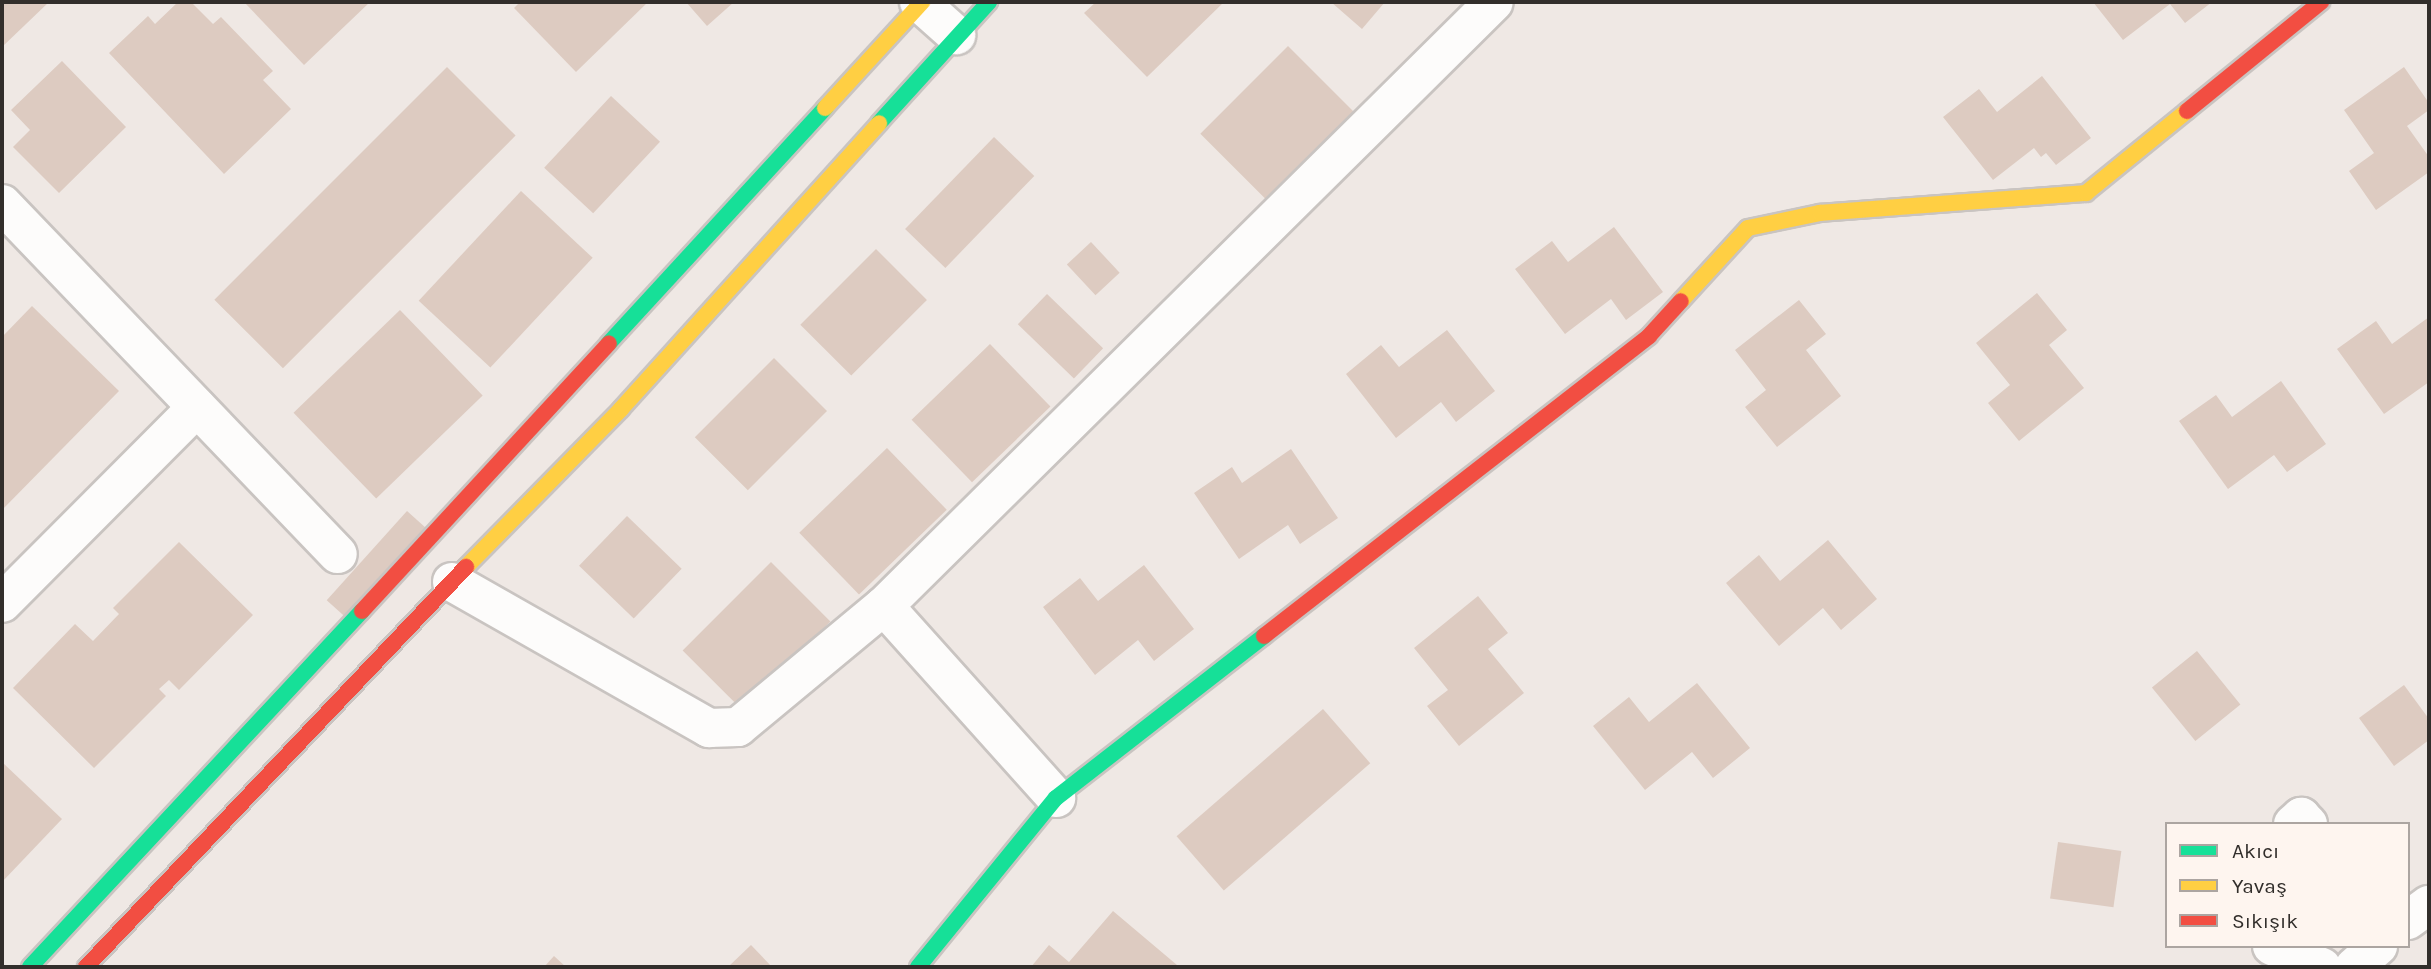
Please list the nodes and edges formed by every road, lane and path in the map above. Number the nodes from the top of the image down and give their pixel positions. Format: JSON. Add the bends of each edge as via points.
{"nodes":[{"id":1,"x":921,"y":2,"type":"edge"},
{"id":2,"x":989,"y":2,"type":"edge"},
{"id":3,"x":1494,"y":2,"type":"edge"},
{"id":4,"x":2321,"y":2,"type":"edge"},
{"id":5,"x":956,"y":35,"type":"junction"},
{"id":6,"x":7,"y":220,"type":"edge"},
{"id":7,"x":197,"y":407,"type":"junction"},
{"id":8,"x":338,"y":554,"type":"dead end"},
{"id":9,"x":452,"y":582,"type":"junction"},
{"id":10,"x":2,"y":603,"type":"edge"},
{"id":11,"x":884,"y":606,"type":"junction"},
{"id":12,"x":1056,"y":798,"type":"junction"},
{"id":13,"x":2429,"y":905,"type":"edge"},
{"id":14,"x":2410,"y":919,"type":"edge"},
{"id":15,"x":2277,"y":948,"type":"edge"},
{"id":16,"x":2376,"y":948,"type":"edge"},
{"id":17,"x":30,"y":967,"type":"edge"},
{"id":18,"x":86,"y":967,"type":"edge"},
{"id":19,"x":918,"y":967,"type":"edge"},
{"id":20,"x":2322,"y":967,"type":"edge"},
{"id":21,"x":2354,"y":967,"type":"edge"}],
"edges":[{"from":1,"to":5,"type":"street"},
{"from":1,"to":17,"type":"main road"},
{"from":2,"to":5,"type":"main road"},
{"from":3,"to":11,"type":"street"},
{"from":4,"to":12,"type":"main road","via":[[2086,193],[1820,213],[1748,228],[1649,335]]},
{"from":5,"to":9,"type":"main road","via":[[621,409]]},
{"from":6,"to":7,"type":"street"},
{"from":7,"to":8,"type":"street"},
{"from":7,"to":10,"type":"street"},
{"from":9,"to":11,"type":"street","via":[[709,728],[738,727]]},
{"from":9,"to":18,"type":"main road"},
{"from":11,"to":12,"type":"street"},
{"from":12,"to":19,"type":"main road"},
{"from":13,"to":14,"type":"street"},
{"from":15,"to":20,"type":"street"},
{"from":16,"to":21,"type":"street"}]}
